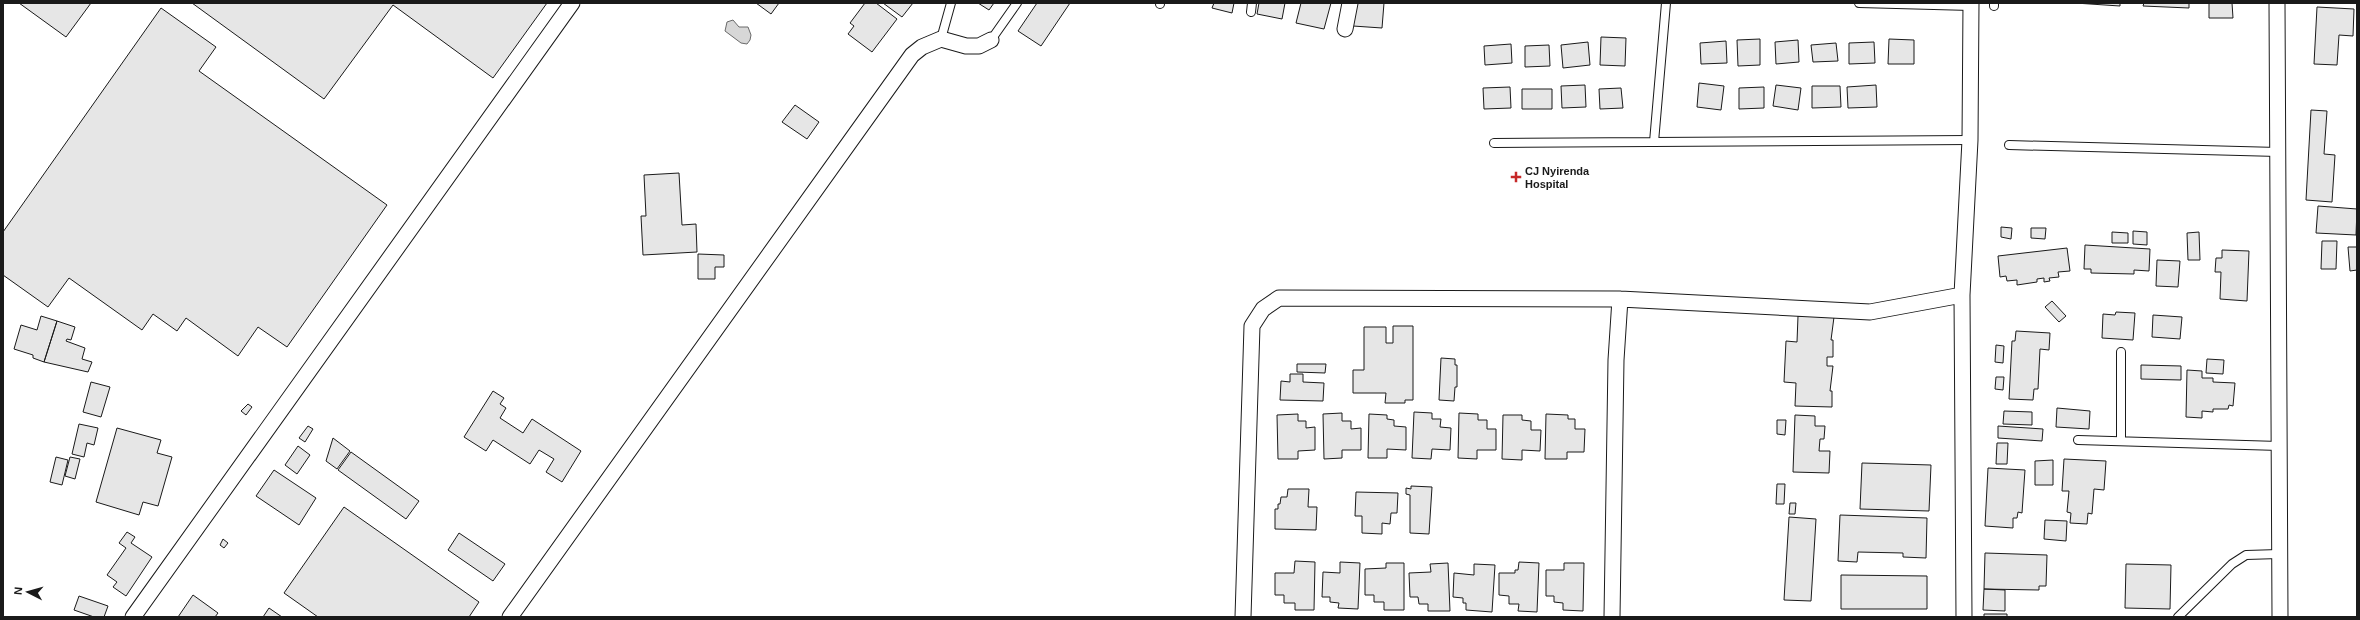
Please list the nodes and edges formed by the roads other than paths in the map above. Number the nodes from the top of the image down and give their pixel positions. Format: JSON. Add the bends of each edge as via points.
{"nodes":[{"id":1,"x":572,"y":3,"type":"edge"},
{"id":2,"x":951,"y":3,"type":"edge"},
{"id":3,"x":1017,"y":3,"type":"edge"},
{"id":4,"x":1252,"y":3,"type":"edge"},
{"id":5,"x":1350,"y":3,"type":"edge"},
{"id":6,"x":1666,"y":3,"type":"edge"},
{"id":7,"x":1859,"y":3,"type":"edge"},
{"id":8,"x":2278,"y":3,"type":"edge"},
{"id":9,"x":1971,"y":4,"type":"edge"},
{"id":10,"x":1251,"y":12,"type":"dead end"},
{"id":11,"x":1345,"y":29,"type":"dead end"},
{"id":12,"x":941,"y":39,"type":"junction"},
{"id":13,"x":991,"y":40,"type":"joint"},
{"id":14,"x":1970,"y":140,"type":"junction"},
{"id":15,"x":1654,"y":142,"type":"junction"},
{"id":16,"x":1494,"y":143,"type":"dead end"},
{"id":17,"x":2010,"y":145,"type":"dead end"},
{"id":18,"x":2278,"y":152,"type":"junction"},
{"id":19,"x":1962,"y":295,"type":"junction"},
{"id":20,"x":1620,"y":299,"type":"junction"},
{"id":21,"x":2121,"y":352,"type":"dead end"},
{"id":22,"x":2078,"y":440,"type":"dead end"},
{"id":23,"x":2121,"y":441,"type":"junction"},
{"id":24,"x":2280,"y":446,"type":"junction"},
{"id":25,"x":2279,"y":554,"type":"junction"},
{"id":26,"x":133,"y":617,"type":"edge"},
{"id":27,"x":510,"y":617,"type":"edge"},
{"id":28,"x":1243,"y":617,"type":"edge"},
{"id":29,"x":1612,"y":617,"type":"edge"},
{"id":30,"x":1964,"y":617,"type":"edge"},
{"id":31,"x":2178,"y":617,"type":"edge"},
{"id":32,"x":2280,"y":617,"type":"edge"}],
"edges":[{"from":1,"to":26,"type":"street"},
{"from":2,"to":12,"type":"lane"},
{"from":3,"to":13,"type":"lane"},
{"from":4,"to":10,"type":"lane"},
{"from":5,"to":11,"type":"street"},
{"from":6,"to":15,"type":"lane"},
{"from":7,"to":9,"type":"lane"},
{"from":8,"to":18,"type":"street"},
{"from":9,"to":14,"type":"street"},
{"from":12,"to":13,"type":"street","via":[[966,46],[979,46]]},
{"from":12,"to":27,"type":"street","via":[[922,47],[912,55]]},
{"from":14,"to":15,"type":"lane"},
{"from":14,"to":19,"type":"street"},
{"from":15,"to":16,"type":"lane"},
{"from":17,"to":18,"type":"lane"},
{"from":18,"to":24,"type":"street"},
{"from":19,"to":20,"type":"street","via":[[1870,312]]},
{"from":19,"to":30,"type":"street"},
{"from":20,"to":28,"type":"street","via":[[1279,298],[1263,310],[1252,326]]},
{"from":20,"to":29,"type":"street","via":[[1616,360]]},
{"from":21,"to":23,"type":"lane"},
{"from":22,"to":23,"type":"lane"},
{"from":23,"to":24,"type":"lane"},
{"from":24,"to":25,"type":"street"},
{"from":25,"to":31,"type":"lane","via":[[2246,555],[2232,564]]},
{"from":25,"to":32,"type":"street"}]}
